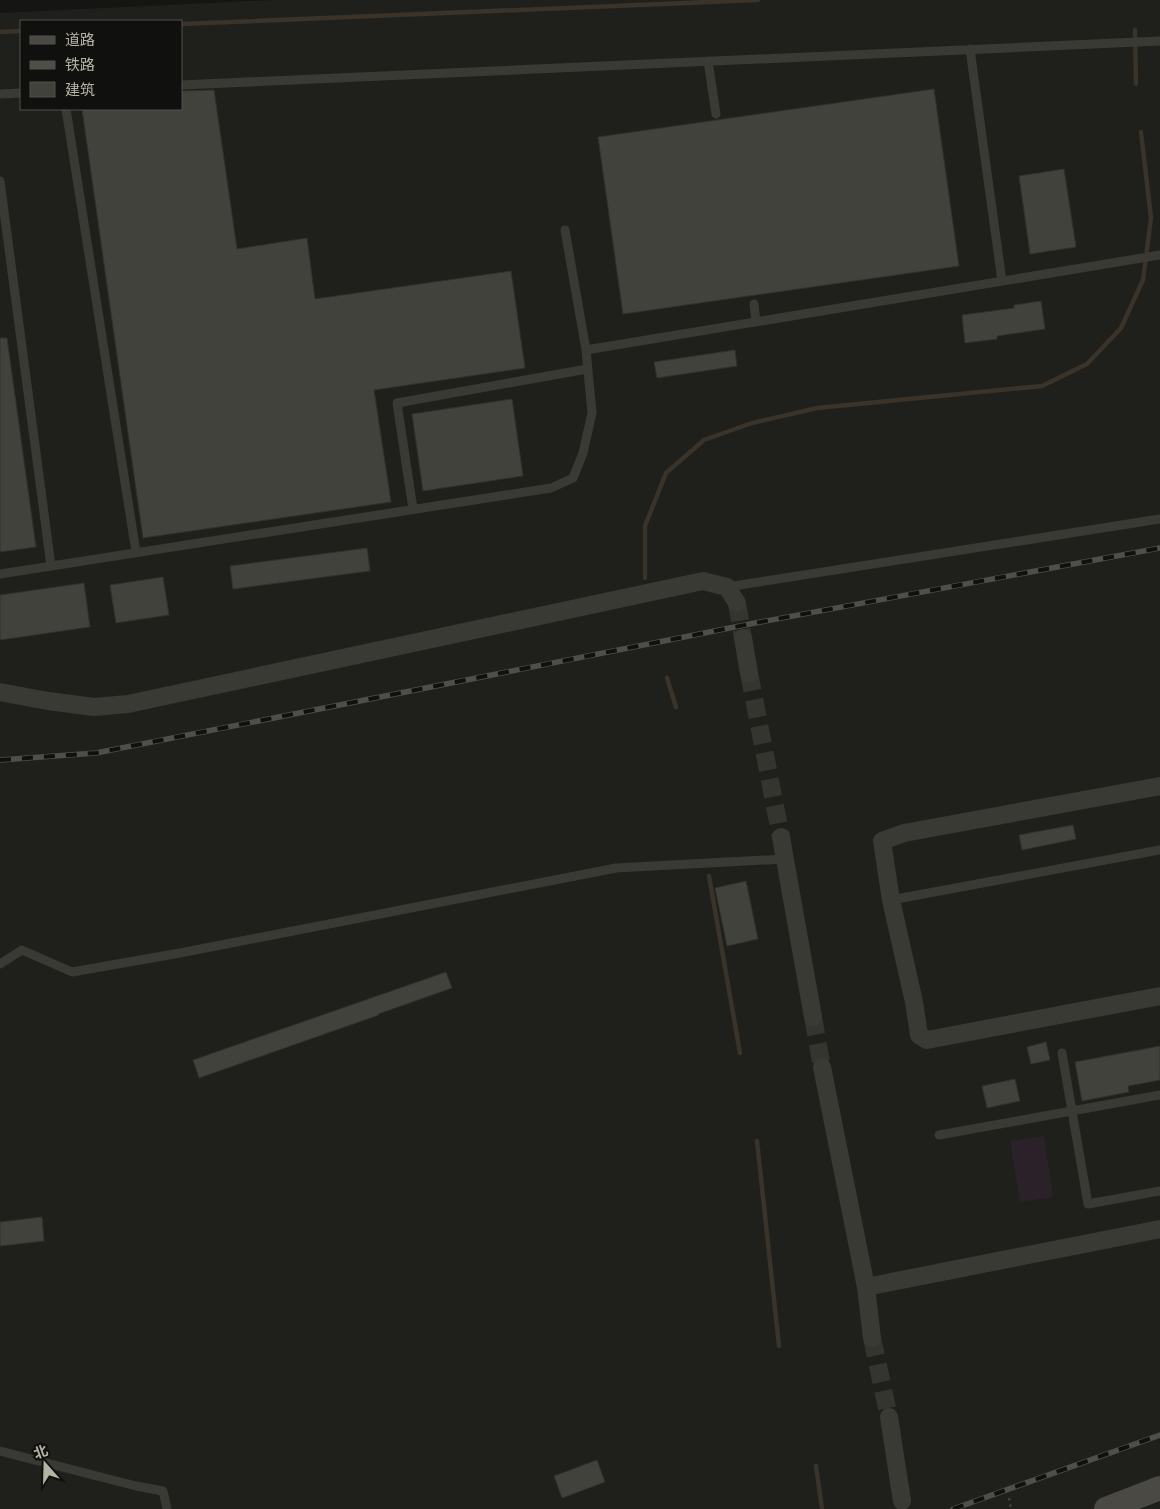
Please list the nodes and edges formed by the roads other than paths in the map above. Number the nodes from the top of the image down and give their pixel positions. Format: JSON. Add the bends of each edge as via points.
{"nodes":[{"id":1,"x":1160,"y":41,"type":"edge"},
{"id":2,"x":970,"y":49,"type":"junction"},
{"id":3,"x":708,"y":61,"type":"junction"},
{"id":4,"x":182,"y":85,"type":"edge"},
{"id":5,"x":20,"y":93,"type":"edge"},
{"id":6,"x":0,"y":94,"type":"edge"},
{"id":7,"x":66,"y":110,"type":"edge"},
{"id":8,"x":716,"y":114,"type":"dead end"},
{"id":9,"x":0,"y":181,"type":"edge"},
{"id":10,"x":565,"y":230,"type":"dead end"},
{"id":11,"x":1160,"y":255,"type":"edge"},
{"id":12,"x":1002,"y":281,"type":"junction"},
{"id":13,"x":754,"y":304,"type":"dead end"},
{"id":14,"x":756,"y":322,"type":"junction"},
{"id":15,"x":586,"y":350,"type":"junction"},
{"id":16,"x":587,"y":369,"type":"junction"},
{"id":17,"x":413,"y":509,"type":"junction"},
{"id":18,"x":1160,"y":519,"type":"edge"},
{"id":19,"x":136,"y":552,"type":"junction"},
{"id":20,"x":50,"y":566,"type":"junction"},
{"id":21,"x":0,"y":574,"type":"edge"},
{"id":22,"x":727,"y":587,"type":"junction"},
{"id":23,"x":737,"y":603,"type":"tunnel mouth"},
{"id":24,"x":743,"y":638,"type":"tunnel mouth"},
{"id":25,"x":749,"y":673,"type":"tunnel mouth"},
{"id":26,"x":0,"y":692,"type":"edge"},
{"id":27,"x":1160,"y":786,"type":"edge"},
{"id":28,"x":781,"y":837,"type":"tunnel mouth"},
{"id":29,"x":1160,"y":850,"type":"edge"},
{"id":30,"x":785,"y":859,"type":"junction"},
{"id":31,"x":891,"y":900,"type":"junction"},
{"id":32,"x":0,"y":964,"type":"edge"},
{"id":33,"x":1160,"y":996,"type":"edge"},
{"id":34,"x":813,"y":1017,"type":"tunnel mouth"},
{"id":35,"x":1062,"y":1053,"type":"dead end"},
{"id":36,"x":822,"y":1067,"type":"tunnel mouth"},
{"id":37,"x":1160,"y":1095,"type":"edge"},
{"id":38,"x":1072,"y":1111,"type":"junction"},
{"id":39,"x":939,"y":1134,"type":"dead end"},
{"id":40,"x":1160,"y":1192,"type":"edge"},
{"id":41,"x":1160,"y":1229,"type":"edge"},
{"id":42,"x":866,"y":1287,"type":"junction"},
{"id":43,"x":872,"y":1338,"type":"tunnel mouth"},
{"id":44,"x":889,"y":1417,"type":"tunnel mouth"},
{"id":45,"x":0,"y":1451,"type":"edge"},
{"id":46,"x":1160,"y":1488,"type":"edge"},
{"id":47,"x":902,"y":1501,"type":"dead end"},
{"id":48,"x":167,"y":1509,"type":"edge"},
{"id":49,"x":1106,"y":1509,"type":"edge"}],
"edges":[{"from":1,"to":2,"type":"lane"},
{"from":2,"to":3,"type":"lane"},
{"from":2,"to":12,"type":"lane"},
{"from":3,"to":4,"type":"lane"},
{"from":3,"to":8,"type":"lane"},
{"from":5,"to":6,"type":"lane"},
{"from":7,"to":19,"type":"lane"},
{"from":9,"to":20,"type":"lane"},
{"from":10,"to":15,"type":"lane"},
{"from":11,"to":12,"type":"lane"},
{"from":12,"to":14,"type":"lane"},
{"from":13,"to":14,"type":"lane"},
{"from":14,"to":15,"type":"lane"},
{"from":15,"to":16,"type":"lane"},
{"from":16,"to":17,"type":"lane","via":[[592,413],[583,454],[572,478],[551,488]]},
{"from":16,"to":17,"type":"lane","via":[[397,403]]},
{"from":17,"to":19,"type":"lane"},
{"from":18,"to":22,"type":"lane"},
{"from":19,"to":20,"type":"lane"},
{"from":20,"to":21,"type":"lane"},
{"from":22,"to":23,"type":"street"},
{"from":22,"to":26,"type":"street","via":[[703,581],[128,704],[94,706]]},
{"from":24,"to":25,"type":"street"},
{"from":27,"to":31,"type":"street","via":[[904,833],[882,841]]},
{"from":28,"to":30,"type":"street"},
{"from":29,"to":31,"type":"lane"},
{"from":30,"to":32,"type":"lane","via":[[616,868],[72,972],[22,950]]},
{"from":30,"to":34,"type":"street"},
{"from":31,"to":33,"type":"street","via":[[919,1035],[927,1040]]},
{"from":35,"to":38,"type":"lane"},
{"from":36,"to":42,"type":"street"},
{"from":37,"to":38,"type":"lane"},
{"from":38,"to":39,"type":"lane"},
{"from":38,"to":40,"type":"lane","via":[[1088,1204]]},
{"from":41,"to":42,"type":"street"},
{"from":42,"to":43,"type":"street"},
{"from":44,"to":47,"type":"street"},
{"from":45,"to":48,"type":"lane","via":[[163,1491]]},
{"from":46,"to":49,"type":"street"}]}
